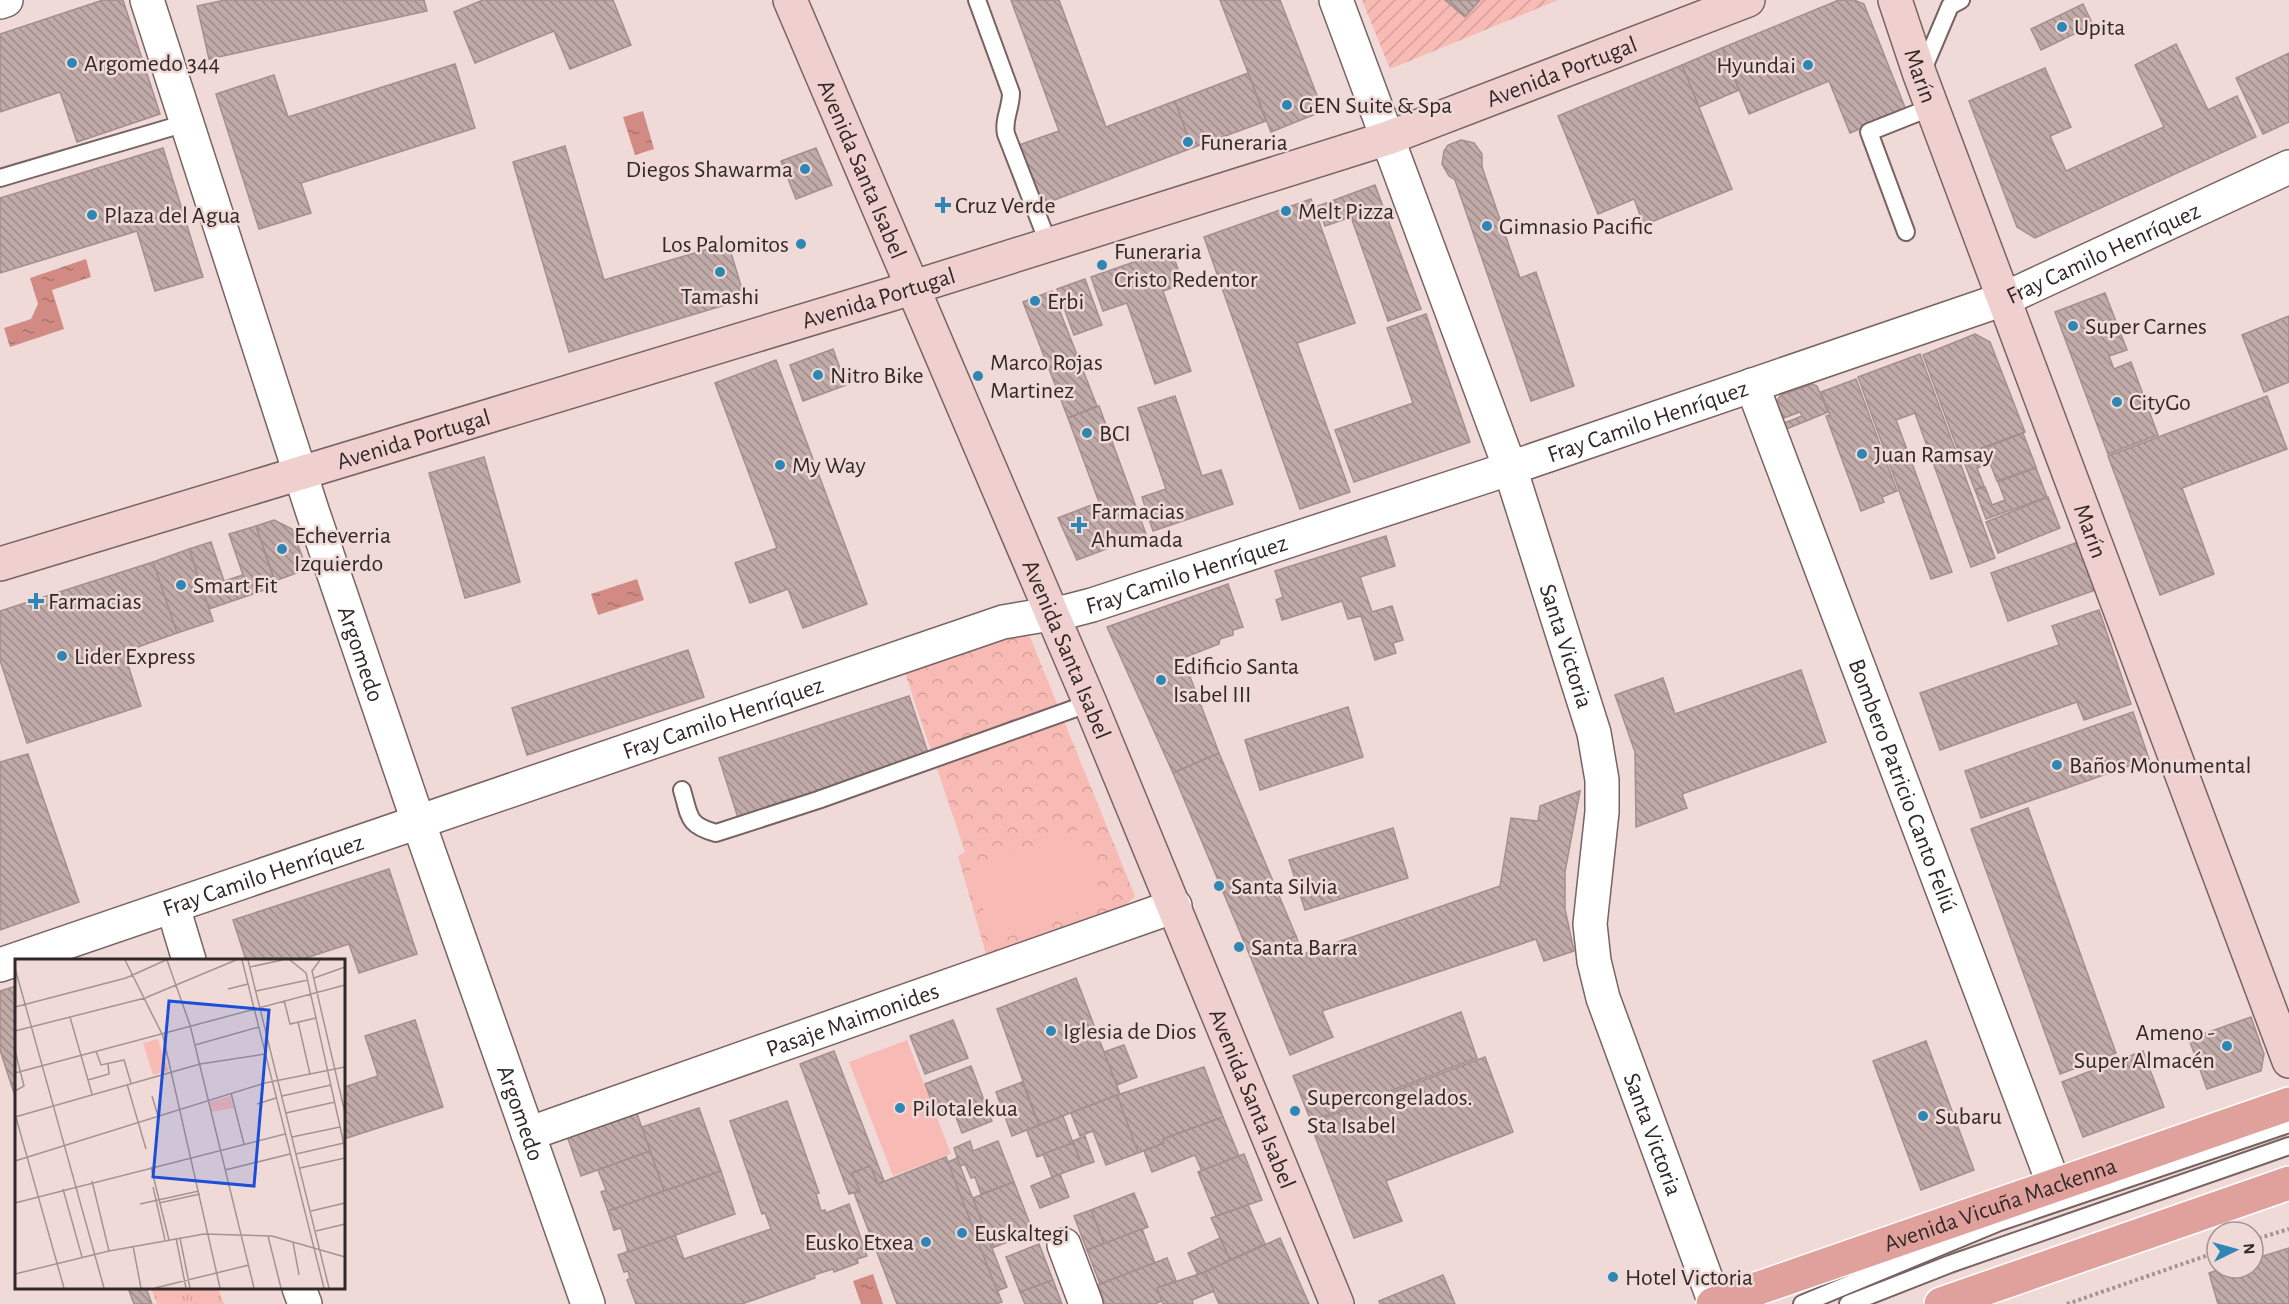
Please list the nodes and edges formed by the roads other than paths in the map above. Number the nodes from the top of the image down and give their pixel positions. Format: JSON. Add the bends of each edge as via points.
{"nodes":[{"id":1,"x":6,"y":0,"type":"edge"},
{"id":2,"x":147,"y":0,"type":"edge"},
{"id":3,"x":790,"y":0,"type":"edge"},
{"id":4,"x":977,"y":0,"type":"edge"},
{"id":5,"x":1336,"y":0,"type":"edge"},
{"id":6,"x":1748,"y":0,"type":"edge"},
{"id":7,"x":1895,"y":0,"type":"edge"},
{"id":8,"x":0,"y":2,"type":"edge"},
{"id":9,"x":1953,"y":2,"type":"edge"},
{"id":10,"x":1920,"y":75,"type":"junction"},
{"id":11,"x":1932,"y":107,"type":"junction"},
{"id":12,"x":186,"y":123,"type":"junction"},
{"id":13,"x":1388,"y":138,"type":"junction"},
{"id":14,"x":2289,"y":167,"type":"edge"},
{"id":15,"x":0,"y":178,"type":"edge"},
{"id":16,"x":1906,"y":232,"type":"dead end"},
{"id":17,"x":1049,"y":245,"type":"junction"},
{"id":18,"x":913,"y":288,"type":"junction"},
{"id":19,"x":2004,"y":299,"type":"junction"},
{"id":20,"x":1752,"y":385,"type":"junction"},
{"id":21,"x":1510,"y":468,"type":"junction"},
{"id":22,"x":299,"y":473,"type":"junction"},
{"id":23,"x":0,"y":564,"type":"edge"},
{"id":24,"x":1053,"y":614,"type":"junction"},
{"id":25,"x":1090,"y":703,"type":"junction"},
{"id":26,"x":682,"y":790,"type":"dead end"},
{"id":27,"x":418,"y":821,"type":"junction"},
{"id":28,"x":1174,"y":906,"type":"junction"},
{"id":29,"x":173,"y":907,"type":"junction"},
{"id":30,"x":18,"y":959,"type":"edge"},
{"id":31,"x":189,"y":959,"type":"edge"},
{"id":32,"x":15,"y":960,"type":"edge"},
{"id":33,"x":0,"y":965,"type":"edge"},
{"id":34,"x":2289,"y":1061,"type":"edge"},
{"id":35,"x":2289,"y":1104,"type":"edge"},
{"id":36,"x":2289,"y":1124,"type":"edge"},
{"id":37,"x":528,"y":1134,"type":"junction"},
{"id":38,"x":2289,"y":1146,"type":"edge"},
{"id":39,"x":2289,"y":1183,"type":"edge"},
{"id":40,"x":2054,"y":1185,"type":"junction"},
{"id":41,"x":1064,"y":1245,"type":"dead end"},
{"id":42,"x":300,"y":1289,"type":"edge"},
{"id":43,"x":304,"y":1304,"type":"edge"},
{"id":44,"x":588,"y":1304,"type":"edge"},
{"id":45,"x":1086,"y":1304,"type":"edge"},
{"id":46,"x":1337,"y":1304,"type":"edge"},
{"id":47,"x":1714,"y":1304,"type":"edge"},
{"id":48,"x":1802,"y":1304,"type":"edge"},
{"id":49,"x":1848,"y":1304,"type":"edge"},
{"id":50,"x":1941,"y":1304,"type":"edge"}],
"edges":[{"from":1,"to":8,"type":"street"},
{"from":2,"to":12,"type":"street","name":"Argomedo"},
{"from":3,"to":18,"type":"main road","name":"Avenida Santa Isabel"},
{"from":4,"to":17,"type":"lane","via":[[1011,93],[1006,134]]},
{"from":5,"to":13,"type":"street","name":"Santa Victoria"},
{"from":6,"to":13,"type":"main road","name":"Avenida Portugal"},
{"from":7,"to":10,"type":"main road","name":"Marín"},
{"from":9,"to":10,"type":"lane"},
{"from":10,"to":11,"type":"main road","name":"Marín"},
{"from":11,"to":16,"type":"lane","via":[[1869,132]]},
{"from":11,"to":19,"type":"main road","name":"Marín"},
{"from":12,"to":15,"type":"lane"},
{"from":12,"to":22,"type":"street","name":"Argomedo"},
{"from":13,"to":17,"type":"main road","name":"Avenida Portugal"},
{"from":13,"to":21,"type":"street","name":"Santa Victoria"},
{"from":14,"to":19,"type":"street","name":"Fray Camilo Henríquez"},
{"from":17,"to":18,"type":"main road","name":"Avenida Portugal"},
{"from":18,"to":22,"type":"main road","name":"Avenida Portugal"},
{"from":18,"to":24,"type":"main road","name":"Avenida Santa Isabel"},
{"from":19,"to":20,"type":"street","name":"Fray Camilo Henríquez"},
{"from":19,"to":34,"type":"main road","name":"Marín"},
{"from":20,"to":21,"type":"street","name":"Fray Camilo Henríquez"},
{"from":20,"to":40,"type":"street","name":"Bombero Patricio Canto Feliú"},
{"from":21,"to":24,"type":"street","name":"Fray Camilo Henríquez"},
{"from":21,"to":47,"type":"street","name":"Santa Victoria","via":[[1599,755],[1602,812],[1590,924],[1598,978]]},
{"from":22,"to":23,"type":"main road","name":"Avenida Portugal"},
{"from":22,"to":27,"type":"street","name":"Argomedo"},
{"from":24,"to":25,"type":"main road","name":"Avenida Santa Isabel"},
{"from":24,"to":27,"type":"street","name":"Fray Camilo Henríquez","via":[[1003,622]]},
{"from":25,"to":26,"type":"lane","via":[[716,833],[692,823]]},
{"from":25,"to":28,"type":"main road","name":"Avenida Santa Isabel"},
{"from":27,"to":29,"type":"street","name":"Fray Camilo Henríquez"},
{"from":27,"to":37,"type":"street","name":"Argomedo"},
{"from":28,"to":37,"type":"street","name":"Pasaje Maimonides"},
{"from":28,"to":46,"type":"main road","name":"Avenida Santa Isabel"},
{"from":29,"to":30,"type":"street","name":"Fray Camilo Henríquez"},
{"from":29,"to":31,"type":"street"},
{"from":32,"to":33,"type":"street","name":"Fray Camilo Henríquez"},
{"from":35,"to":40,"type":"main road","name":"Avenida Vicuña Mackenna"},
{"from":36,"to":48,"type":"lane","via":[[1997,1223]]},
{"from":37,"to":44,"type":"street","name":"Argomedo"},
{"from":38,"to":49,"type":"lane","via":[[1950,1264]]},
{"from":39,"to":50,"type":"main road"},
{"from":40,"to":47,"type":"main road","name":"Avenida Vicuña Mackenna"},
{"from":41,"to":45,"type":"street"},
{"from":42,"to":43,"type":"street"}]}
